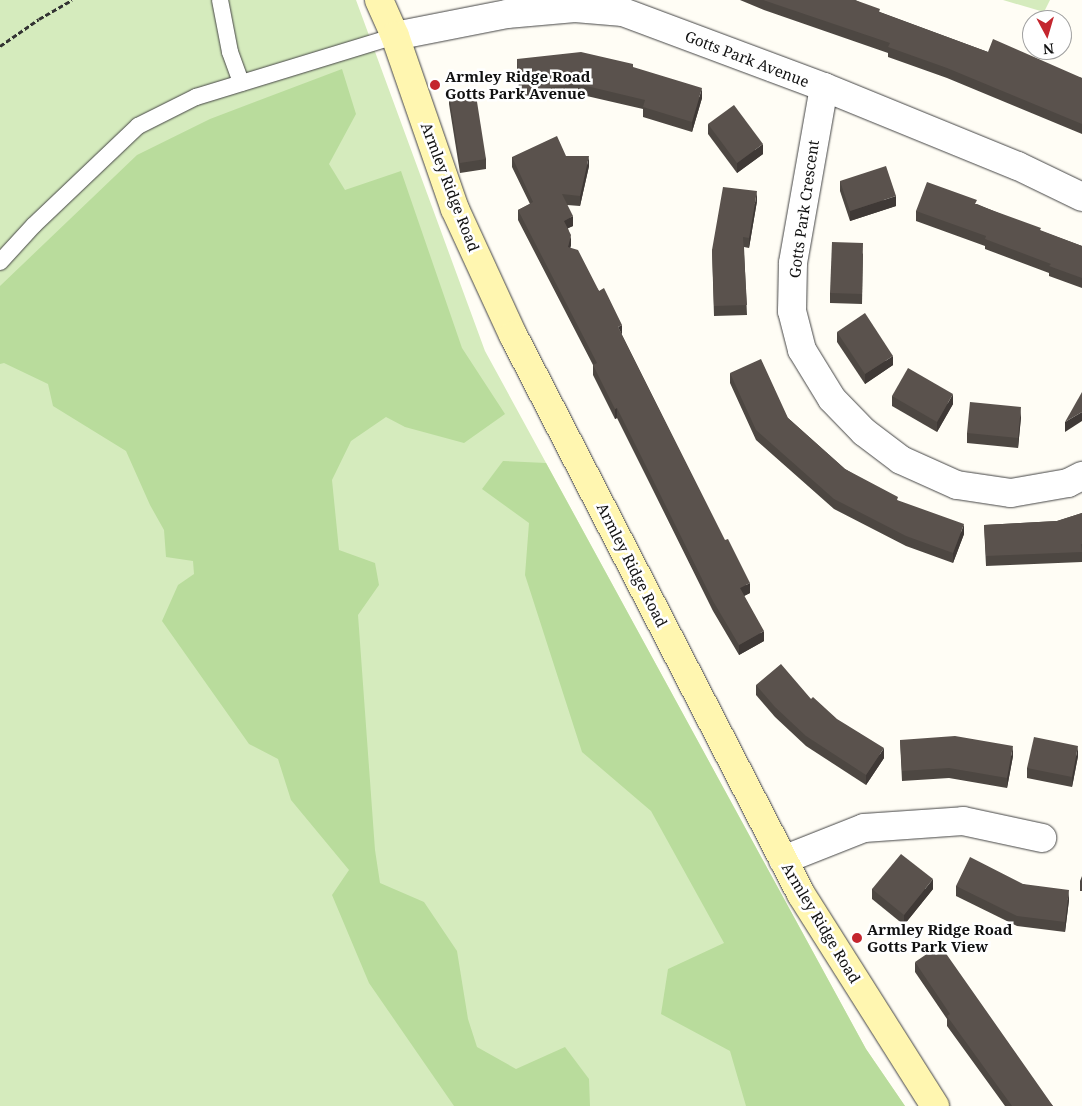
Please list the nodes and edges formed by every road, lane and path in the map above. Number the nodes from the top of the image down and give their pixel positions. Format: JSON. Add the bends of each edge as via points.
{"nodes":[{"id":1,"x":72,"y":0,"type":"edge"},
{"id":2,"x":220,"y":0,"type":"edge"},
{"id":3,"x":379,"y":0,"type":"edge"},
{"id":4,"x":395,"y":36,"type":"junction"},
{"id":5,"x":0,"y":46,"type":"edge"},
{"id":6,"x":241,"y":83,"type":"junction"},
{"id":7,"x":824,"y":88,"type":"junction"},
{"id":8,"x":1082,"y":197,"type":"edge"},
{"id":9,"x":0,"y":262,"type":"edge"},
{"id":10,"x":1082,"y":476,"type":"edge"},
{"id":11,"x":1042,"y":838,"type":"dead end"},
{"id":12,"x":783,"y":860,"type":"junction"},
{"id":13,"x":935,"y":1106,"type":"edge"}],
"edges":[{"from":1,"to":5,"type":"path"},
{"from":2,"to":6,"type":"lane","via":[[230,52]]},
{"from":3,"to":4,"type":"street","name":"Armley Ridge Road"},
{"from":4,"to":6,"type":"lane"},
{"from":4,"to":7,"type":"street","name":"Gotts Park Avenue","via":[[507,14],[575,8],[623,12]]},
{"from":4,"to":12,"type":"street","name":"Armley Ridge Road","via":[[455,209],[513,336]]},
{"from":6,"to":9,"type":"lane","via":[[196,97],[138,126]]},
{"from":7,"to":8,"type":"street","name":"Gotts Park Avenue","via":[[1018,166]]},
{"from":7,"to":10,"type":"street","name":"Gotts Park Crescent","via":[[793,263],[792,311],[802,350],[832,398],[864,432],[901,460],[957,485],[1011,492],[1068,483]]},
{"from":11,"to":12,"type":"street","via":[[963,821],[864,828]]},
{"from":12,"to":13,"type":"street","name":"Armley Ridge Road","via":[[801,894]]}]}
